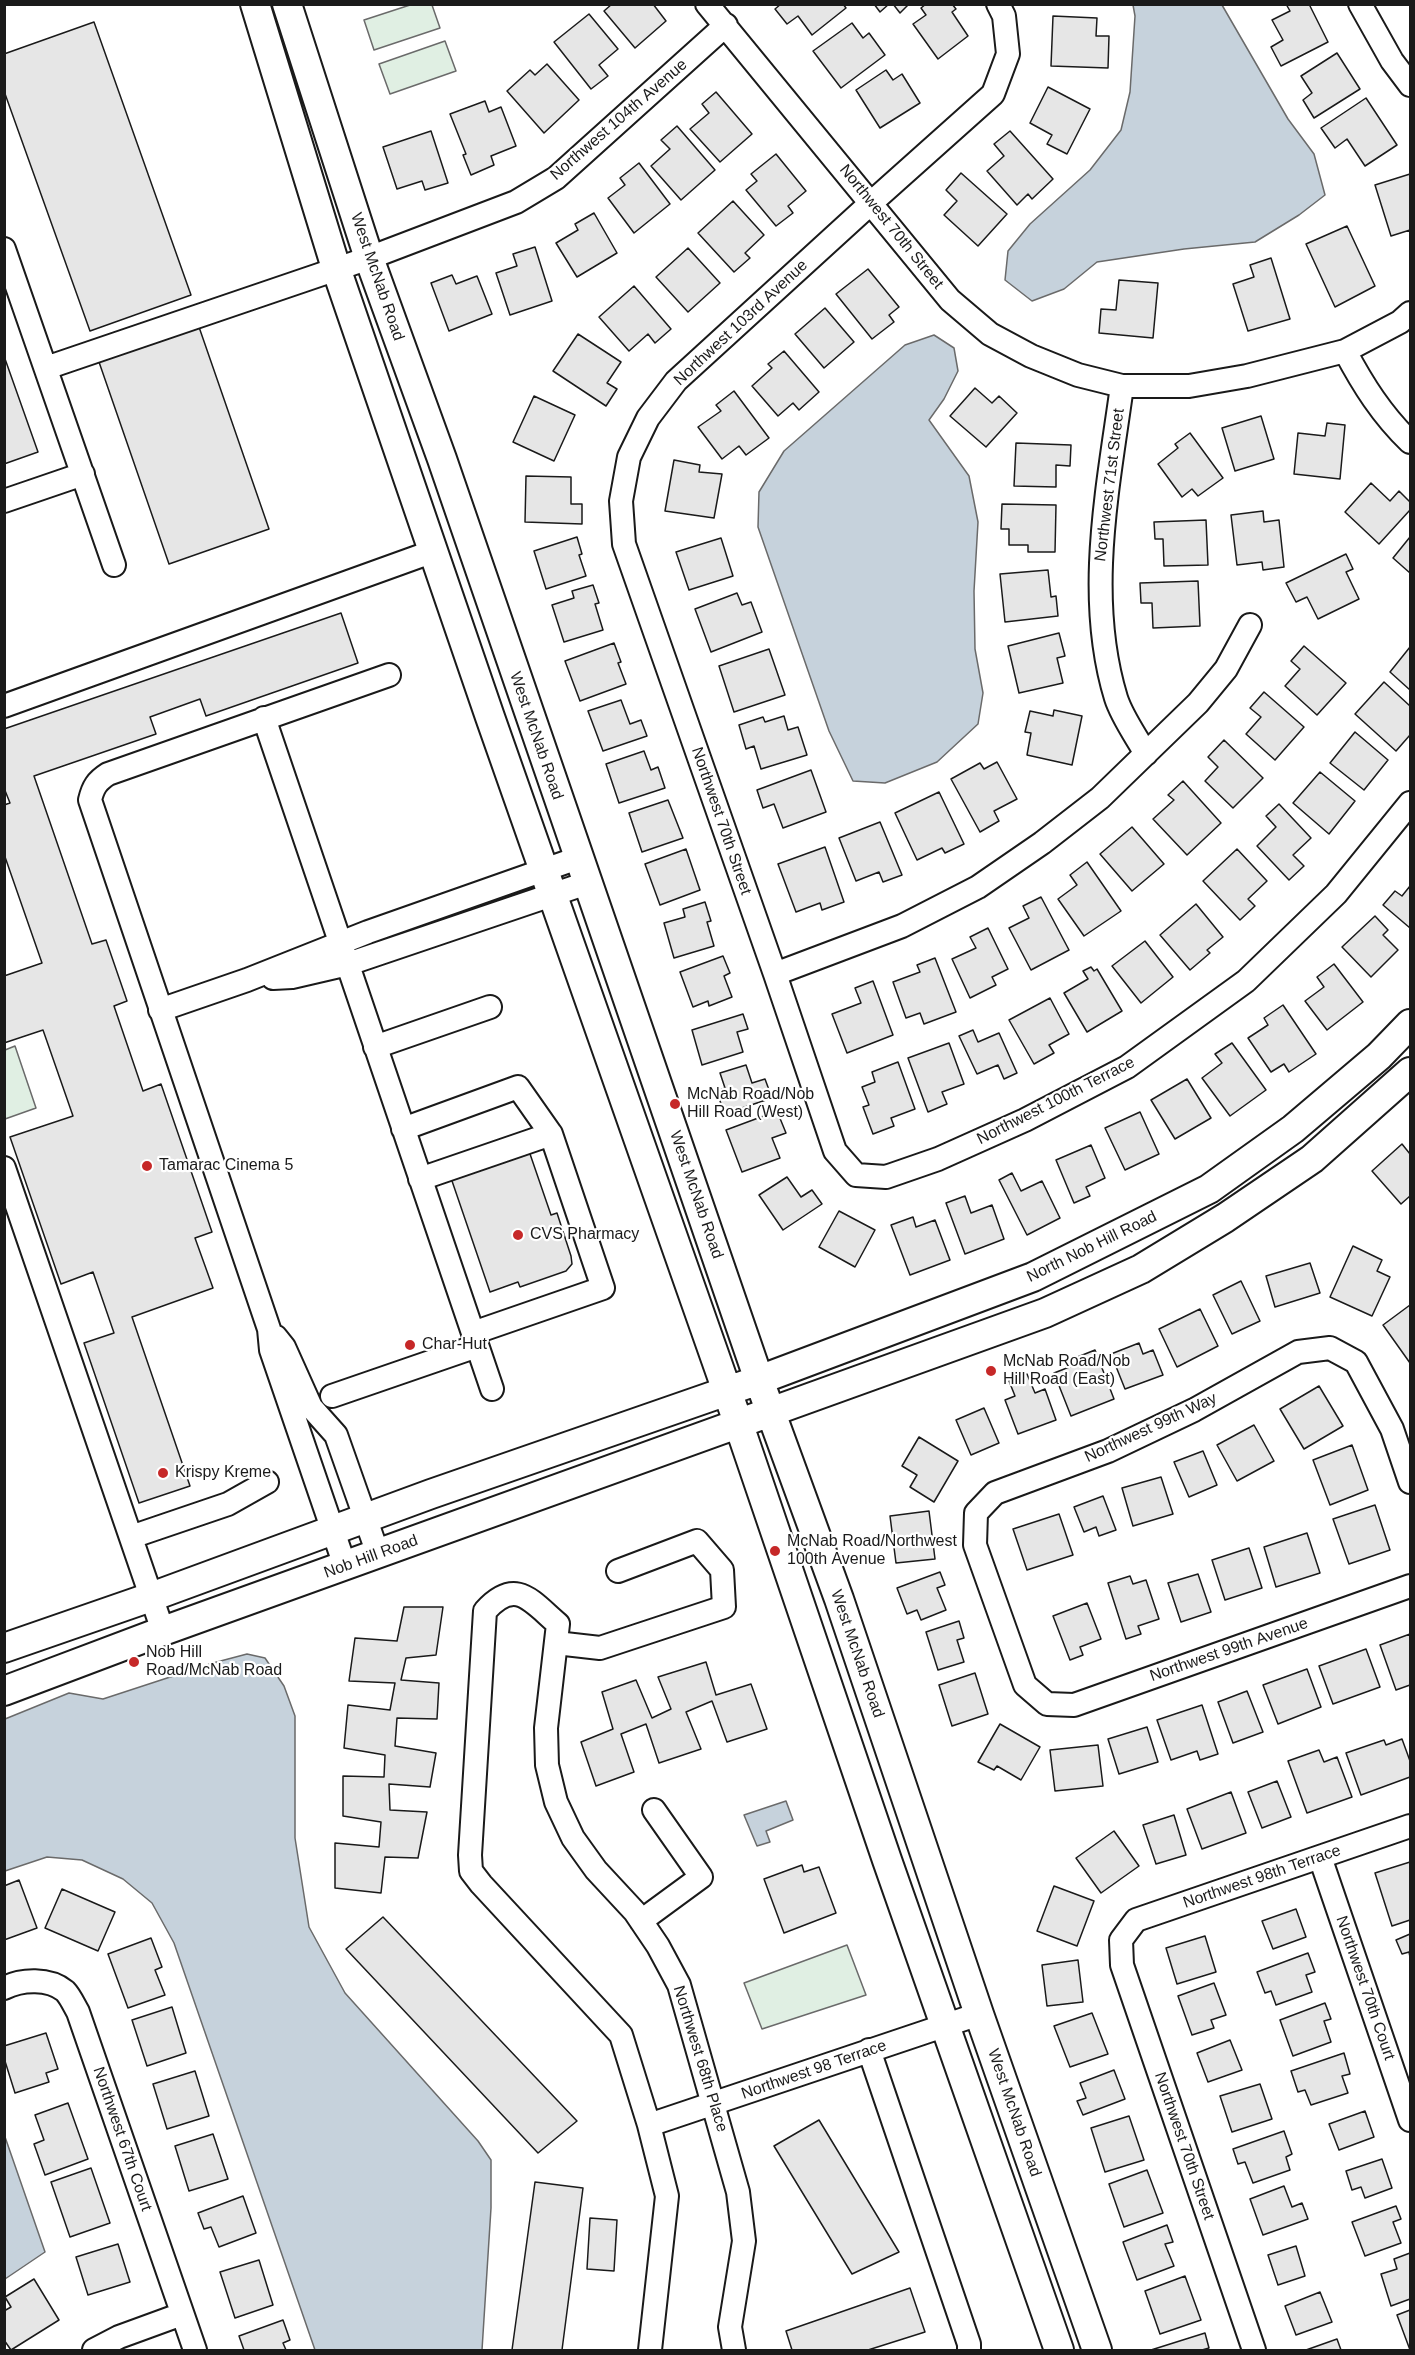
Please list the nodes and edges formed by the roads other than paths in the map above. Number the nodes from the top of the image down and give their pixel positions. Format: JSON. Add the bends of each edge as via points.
{"nodes":[{"id":1,"x":255,"y":4,"type":"edge"},
{"id":2,"x":287,"y":4,"type":"edge"},
{"id":3,"x":707,"y":4,"type":"edge"},
{"id":4,"x":998,"y":4,"type":"edge"},
{"id":5,"x":1360,"y":4,"type":"edge"},
{"id":6,"x":726,"y":25,"type":"junction"},
{"id":7,"x":1410,"y":86,"type":"edge"},
{"id":8,"x":871,"y":202,"type":"junction"},
{"id":9,"x":4,"y":249,"type":"edge"},
{"id":10,"x":369,"y":258,"type":"junction"},
{"id":11,"x":336,"y":268,"type":"junction"},
{"id":12,"x":11,"y":288,"type":"edge"},
{"id":13,"x":1410,"y":313,"type":"edge"},
{"id":14,"x":1345,"y":351,"type":"junction"},
{"id":15,"x":46,"y":368,"type":"junction"},
{"id":16,"x":1122,"y":386,"type":"junction"},
{"id":17,"x":1410,"y":442,"type":"edge"},
{"id":18,"x":629,"y":457,"type":"joint"},
{"id":19,"x":82,"y":474,"type":"junction"},
{"id":20,"x":4,"y":501,"type":"edge"},
{"id":21,"x":434,"y":552,"type":"junction"},
{"id":22,"x":114,"y":565,"type":"dead end"},
{"id":23,"x":1250,"y":625,"type":"dead end"},
{"id":24,"x":389,"y":675,"type":"dead end"},
{"id":25,"x":4,"y":706,"type":"edge"},
{"id":26,"x":264,"y":718,"type":"junction"},
{"id":27,"x":1146,"y":754,"type":"junction"},
{"id":28,"x":1410,"y":803,"type":"edge"},
{"id":29,"x":582,"y":871,"type":"junction"},
{"id":30,"x":548,"y":883,"type":"junction"},
{"id":31,"x":340,"y":942,"type":"junction"},
{"id":32,"x":348,"y":964,"type":"junction"},
{"id":33,"x":776,"y":974,"type":"junction"},
{"id":34,"x":247,"y":980,"type":"junction"},
{"id":35,"x":490,"y":1007,"type":"dead end"},
{"id":36,"x":160,"y":1010,"type":"junction"},
{"id":37,"x":1410,"y":1024,"type":"edge"},
{"id":38,"x":375,"y":1047,"type":"junction"},
{"id":39,"x":1379,"y":1056,"type":"junction"},
{"id":40,"x":1408,"y":1079,"type":"edge"},
{"id":41,"x":403,"y":1129,"type":"junction"},
{"id":42,"x":547,"y":1129,"type":"junction"},
{"id":43,"x":4,"y":1168,"type":"edge"},
{"id":44,"x":418,"y":1173,"type":"junction"},
{"id":45,"x":856,"y":1175,"type":"joint"},
{"id":46,"x":269,"y":1329,"type":"junction"},
{"id":47,"x":475,"y":1340,"type":"junction"},
{"id":48,"x":759,"y":1380,"type":"junction"},
{"id":49,"x":492,"y":1389,"type":"dead end"},
{"id":50,"x":727,"y":1391,"type":"junction"},
{"id":51,"x":332,"y":1396,"type":"dead end"},
{"id":52,"x":771,"y":1412,"type":"junction"},
{"id":53,"x":739,"y":1425,"type":"junction"},
{"id":54,"x":267,"y":1482,"type":"dead end"},
{"id":55,"x":1410,"y":1482,"type":"edge"},
{"id":56,"x":366,"y":1517,"type":"junction"},
{"id":57,"x":333,"y":1531,"type":"junction"},
{"id":58,"x":131,"y":1537,"type":"junction"},
{"id":59,"x":378,"y":1554,"type":"junction"},
{"id":60,"x":345,"y":1566,"type":"junction"},
{"id":61,"x":618,"y":1570,"type":"dead end"},
{"id":62,"x":1410,"y":1586,"type":"edge"},
{"id":63,"x":152,"y":1597,"type":"junction"},
{"id":64,"x":163,"y":1631,"type":"junction"},
{"id":65,"x":557,"y":1634,"type":"junction"},
{"id":66,"x":4,"y":1648,"type":"edge"},
{"id":67,"x":4,"y":1691,"type":"edge"},
{"id":68,"x":1047,"y":1704,"type":"joint"},
{"id":69,"x":654,"y":1810,"type":"dead end"},
{"id":70,"x":1410,"y":1826,"type":"edge"},
{"id":71,"x":1320,"y":1857,"type":"junction"},
{"id":72,"x":641,"y":1921,"type":"junction"},
{"id":73,"x":1121,"y":1940,"type":"joint"},
{"id":74,"x":4,"y":1988,"type":"edge"},
{"id":75,"x":979,"y":2014,"type":"junction"},
{"id":76,"x":946,"y":2025,"type":"junction"},
{"id":77,"x":869,"y":2050,"type":"junction"},
{"id":78,"x":714,"y":2104,"type":"junction"},
{"id":79,"x":1410,"y":2120,"type":"edge"},
{"id":80,"x":649,"y":2125,"type":"junction"},
{"id":81,"x":182,"y":2314,"type":"junction"},
{"id":82,"x":94,"y":2350,"type":"edge"},
{"id":83,"x":195,"y":2350,"type":"edge"},
{"id":84,"x":650,"y":2350,"type":"edge"},
{"id":85,"x":734,"y":2350,"type":"edge"},
{"id":86,"x":969,"y":2350,"type":"edge"},
{"id":87,"x":1059,"y":2350,"type":"edge"},
{"id":88,"x":1096,"y":2350,"type":"edge"},
{"id":89,"x":1254,"y":2350,"type":"edge"}],
"edges":[{"from":1,"to":11,"type":"main road","name":"West McNab Road"},
{"from":2,"to":10,"type":"main road","name":"West McNab Road"},
{"from":3,"to":6,"type":"street","name":"Northwest 70th Street"},
{"from":4,"to":8,"type":"street","via":[[1004,16],[1008,54],[993,94]]},
{"from":5,"to":7,"type":"street"},
{"from":6,"to":8,"type":"street","name":"Northwest 70th Street"},
{"from":6,"to":10,"type":"street","name":"Northwest 104th Avenue","via":[[556,178],[516,202]]},
{"from":8,"to":16,"type":"street","name":"Northwest 70th Street","via":[[950,300],[990,334],[1078,375]]},
{"from":8,"to":18,"type":"street","name":"Northwest 103rd Avenue","via":[[676,381],[648,418]]},
{"from":9,"to":12,"type":"street"},
{"from":10,"to":11,"type":"street","name":"Northwest 104th Avenue"},
{"from":10,"to":29,"type":"main road","name":"West McNab Road"},
{"from":11,"to":15,"type":"street","name":"Northwest 104th Avenue"},
{"from":11,"to":21,"type":"main road","name":"West McNab Road"},
{"from":12,"to":15,"type":"street"},
{"from":13,"to":14,"type":"street","name":"Northwest 70th Street"},
{"from":14,"to":16,"type":"street","name":"Northwest 70th Street","via":[[1189,386]]},
{"from":14,"to":17,"type":"street","via":[[1390,423]]},
{"from":15,"to":19,"type":"street"},
{"from":16,"to":27,"type":"street","name":"Northwest 71st Street","via":[[1101,559],[1103,638],[1116,700]]},
{"from":18,"to":33,"type":"street","name":"Northwest 70th Street","via":[[621,501],[624,544]]},
{"from":19,"to":20,"type":"street"},
{"from":19,"to":22,"type":"street"},
{"from":21,"to":25,"type":"street"},
{"from":21,"to":30,"type":"main road","name":"West McNab Road"},
{"from":23,"to":27,"type":"street","via":[[1226,669]]},
{"from":24,"to":26,"type":"street"},
{"from":26,"to":31,"type":"street"},
{"from":26,"to":36,"type":"street","via":[[108,774],[93,788],[92,811]]},
{"from":27,"to":33,"type":"street","via":[[1100,798],[978,887],[902,926]]},
{"from":28,"to":45,"type":"street","name":"Northwest 100th Terrace","via":[[1336,894],[1246,981],[1127,1067],[1025,1120],[938,1159],[886,1177]]},
{"from":29,"to":30,"type":"street"},
{"from":29,"to":48,"type":"main road","name":"West McNab Road"},
{"from":30,"to":31,"type":"street"},
{"from":30,"to":32,"type":"street"},
{"from":30,"to":50,"type":"main road","name":"West McNab Road"},
{"from":31,"to":32,"type":"street"},
{"from":31,"to":34,"type":"street"},
{"from":32,"to":34,"type":"street","via":[[292,977]]},
{"from":32,"to":38,"type":"street"},
{"from":33,"to":45,"type":"street","name":"Northwest 70th Street","via":[[835,1151]]},
{"from":34,"to":36,"type":"street"},
{"from":35,"to":38,"type":"street"},
{"from":36,"to":46,"type":"street"},
{"from":37,"to":39,"type":"main road","name":"North Nob Hill Road"},
{"from":38,"to":41,"type":"street"},
{"from":39,"to":40,"type":"street"},
{"from":39,"to":48,"type":"main road","name":"North Nob Hill Road","via":[[1293,1129],[1209,1189],[1033,1277]]},
{"from":40,"to":52,"type":"main road","via":[[1312,1159],[1140,1269],[1045,1313]]},
{"from":41,"to":42,"type":"street","via":[[518,1087]]},
{"from":41,"to":44,"type":"street"},
{"from":42,"to":44,"type":"street"},
{"from":42,"to":47,"type":"street","via":[[603,1288]]},
{"from":43,"to":58,"type":"street"},
{"from":44,"to":47,"type":"street"},
{"from":46,"to":56,"type":"street","via":[[284,1347],[311,1407],[336,1435]]},
{"from":46,"to":57,"type":"street","via":[[270,1350]]},
{"from":47,"to":49,"type":"street"},
{"from":47,"to":51,"type":"street"},
{"from":48,"to":50,"type":"main road","name":"North Nob Hill Road"},
{"from":48,"to":52,"type":"main road","name":"West McNab Road"},
{"from":50,"to":53,"type":"main road","name":"West McNab Road"},
{"from":50,"to":56,"type":"main road"},
{"from":52,"to":53,"type":"main road","name":"Nob Hill Road"},
{"from":52,"to":75,"type":"main road","name":"West McNab Road","via":[[839,1599]]},
{"from":53,"to":59,"type":"main road","name":"Nob Hill Road"},
{"from":53,"to":76,"type":"main road","name":"West McNab Road"},
{"from":54,"to":58,"type":"street","via":[[228,1504]]},
{"from":55,"to":68,"type":"street","name":"Northwest 99th Way","via":[[1392,1429],[1356,1362],[1329,1348],[1298,1352],[1194,1410],[1108,1451],[995,1493],[976,1513],[975,1545],[1025,1685]]},
{"from":56,"to":57,"type":"main road"},
{"from":56,"to":59,"type":"street"},
{"from":57,"to":60,"type":"street"},
{"from":57,"to":63,"type":"main road"},
{"from":58,"to":63,"type":"street"},
{"from":59,"to":60,"type":"main road","name":"Nob Hill Road"},
{"from":60,"to":64,"type":"main road","name":"Nob Hill Road"},
{"from":61,"to":65,"type":"street","via":[[696,1541],[722,1570],[724,1607],[600,1648]]},
{"from":62,"to":68,"type":"street","name":"Northwest 99th Avenue","via":[[1074,1705]]},
{"from":63,"to":64,"type":"street"},
{"from":63,"to":66,"type":"main road"},
{"from":64,"to":67,"type":"main road","name":"Nob Hill Road"},
{"from":65,"to":72,"type":"street","name":"Northwest 68th Place","via":[[546,1728],[547,1766],[556,1802],[573,1838]]},
{"from":65,"to":80,"type":"street","via":[[527,1597],[509,1593],[485,1611],[471,1871],[621,2035]]},
{"from":69,"to":72,"type":"street","via":[[701,1877]]},
{"from":70,"to":71,"type":"street","name":"Northwest 98th Terrace"},
{"from":71,"to":73,"type":"street","name":"Northwest 98th Terrace","via":[[1136,1920]]},
{"from":71,"to":79,"type":"street","name":"Northwest 70th Court"},
{"from":72,"to":78,"type":"street","name":"Northwest 68th Place","via":[[679,1985]]},
{"from":73,"to":89,"type":"street","name":"Northwest 70th Street","via":[[1122,1965]]},
{"from":74,"to":81,"type":"street","name":"Northwest 67th Court","via":[[28,1981],[52,1984],[66,1992],[78,2012]]},
{"from":75,"to":76,"type":"street","name":"Northwest 98 Terrace"},
{"from":75,"to":88,"type":"main road","name":"West McNab Road"},
{"from":76,"to":77,"type":"street","name":"Northwest 98 Terrace"},
{"from":76,"to":87,"type":"main road","name":"West McNab Road"},
{"from":77,"to":78,"type":"street","name":"Northwest 98 Terrace"},
{"from":77,"to":86,"type":"street"},
{"from":78,"to":80,"type":"street","name":"Northwest 98 Terrace"},
{"from":78,"to":85,"type":"street","name":"Northwest 68th Place","via":[[738,2192],[744,2241],[730,2327]]},
{"from":80,"to":84,"type":"street","via":[[667,2196]]},
{"from":81,"to":82,"type":"street"},
{"from":81,"to":83,"type":"street","name":"Northwest 67th Court"}]}
